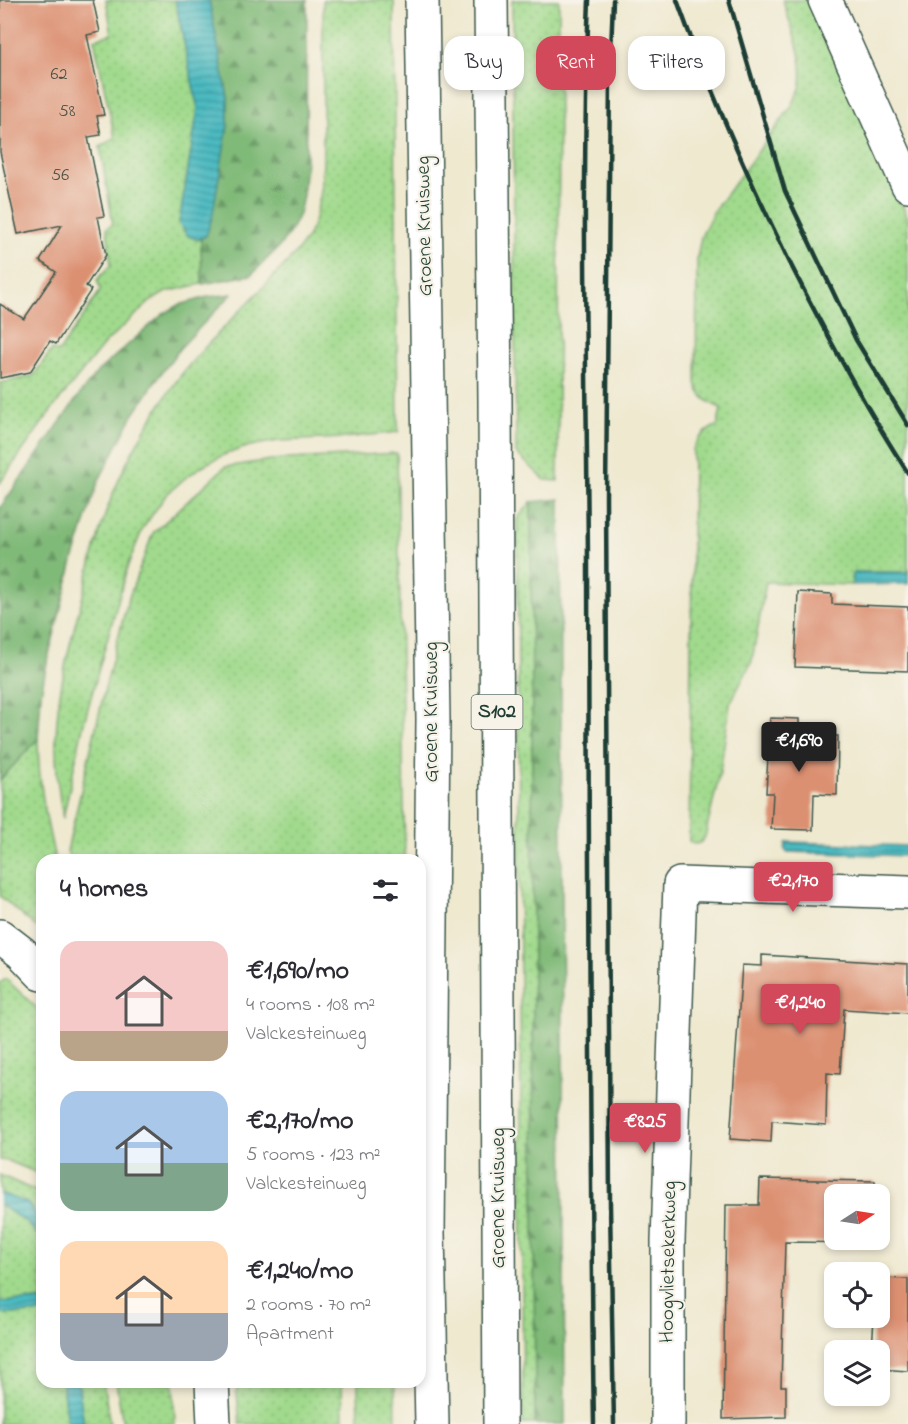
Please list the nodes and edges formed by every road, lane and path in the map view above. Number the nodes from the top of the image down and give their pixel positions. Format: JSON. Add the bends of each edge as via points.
{"nodes":[{"id":1,"x":422,"y":0,"type":"edge"},
{"id":2,"x":490,"y":0,"type":"edge"},
{"id":3,"x":825,"y":0,"type":"edge"},
{"id":4,"x":908,"y":185,"type":"edge"},
{"id":5,"x":908,"y":892,"type":"edge"},
{"id":6,"x":0,"y":936,"type":"edge"},
{"id":7,"x":36,"y":968,"type":"edge"},
{"id":8,"x":212,"y":1388,"type":"edge"},
{"id":9,"x":214,"y":1424,"type":"edge"},
{"id":10,"x":432,"y":1424,"type":"edge"},
{"id":11,"x":500,"y":1424,"type":"edge"},
{"id":12,"x":668,"y":1424,"type":"edge"}],
"edges":[{"from":1,"to":10,"type":"main road","name":"Groene Kruisweg","via":[[433,719],[428,1222]]},
{"from":2,"to":11,"type":"main road","name":"Groene Kruisweg","number":"S102"},
{"from":3,"to":4,"type":"main road"},
{"from":5,"to":12,"type":"main road","name":"Hoogvlietsekerkweg","via":[[680,884],[668,1241]]},
{"from":6,"to":7,"type":"main road"},
{"from":8,"to":9,"type":"main road"}]}
